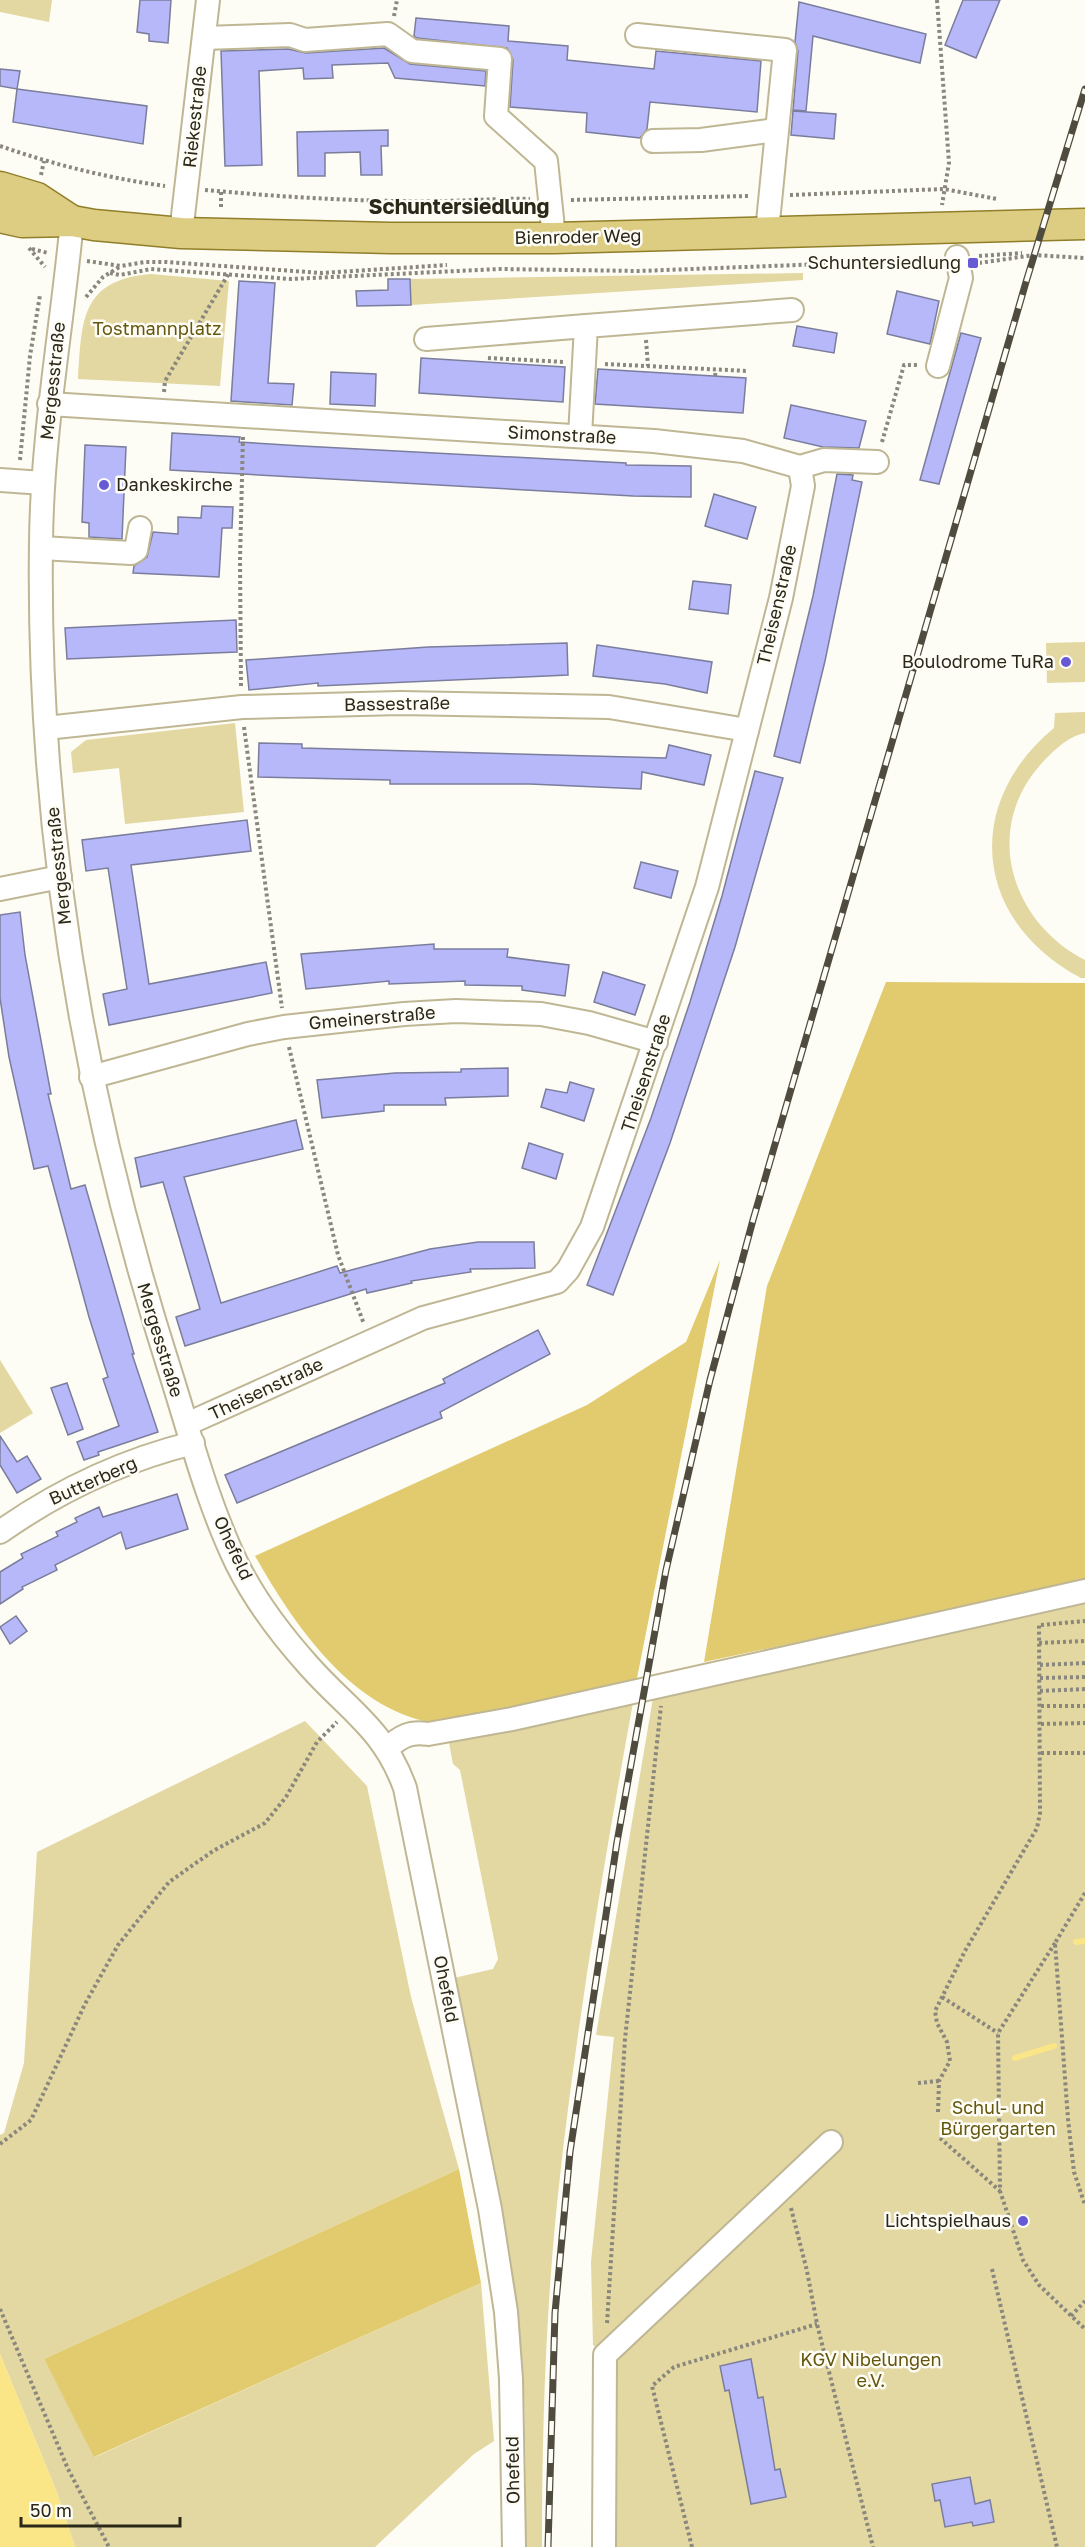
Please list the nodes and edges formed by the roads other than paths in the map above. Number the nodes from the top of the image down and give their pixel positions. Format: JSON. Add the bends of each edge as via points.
{"nodes":[{"id":1,"x":208,"y":0,"type":"edge"},
{"id":2,"x":637,"y":35,"type":"dead end"},
{"id":3,"x":204,"y":38,"type":"junction"},
{"id":4,"x":776,"y":130,"type":"junction"},
{"id":5,"x":653,"y":141,"type":"dead end"},
{"id":6,"x":0,"y":187,"type":"edge"},
{"id":7,"x":0,"y":217,"type":"edge"},
{"id":8,"x":72,"y":220,"type":"junction"},
{"id":9,"x":1085,"y":224,"type":"edge"},
{"id":10,"x":767,"y":232,"type":"junction"},
{"id":11,"x":181,"y":233,"type":"junction"},
{"id":12,"x":554,"y":238,"type":"junction"},
{"id":13,"x":957,"y":257,"type":"dead end"},
{"id":14,"x":792,"y":310,"type":"dead end"},
{"id":15,"x":586,"y":326,"type":"junction"},
{"id":16,"x":426,"y":339,"type":"dead end"},
{"id":17,"x":938,"y":366,"type":"road end"},
{"id":18,"x":49,"y":404,"type":"junction"},
{"id":19,"x":580,"y":436,"type":"junction"},
{"id":20,"x":877,"y":462,"type":"road end"},
{"id":21,"x":800,"y":467,"type":"junction"},
{"id":22,"x":0,"y":480,"type":"edge"},
{"id":23,"x":43,"y":483,"type":"junction"},
{"id":24,"x":140,"y":528,"type":"dead end"},
{"id":25,"x":41,"y":548,"type":"junction"},
{"id":26,"x":46,"y":728,"type":"junction"},
{"id":27,"x":747,"y":730,"type":"junction"},
{"id":28,"x":60,"y":877,"type":"junction"},
{"id":29,"x":0,"y":889,"type":"edge"},
{"id":30,"x":656,"y":1042,"type":"junction"},
{"id":31,"x":91,"y":1077,"type":"junction"},
{"id":32,"x":190,"y":1434,"type":"junction"},
{"id":33,"x":208,"y":1494,"type":"joint"},
{"id":34,"x":0,"y":1532,"type":"edge"},
{"id":35,"x":1085,"y":1591,"type":"edge"},
{"id":36,"x":387,"y":1748,"type":"junction"},
{"id":37,"x":831,"y":2142,"type":"dead end"},
{"id":38,"x":514,"y":2547,"type":"edge"},
{"id":39,"x":604,"y":2547,"type":"edge"}],
"edges":[{"from":1,"to":3,"type":"street","name":"Riekestraße"},
{"from":2,"to":4,"type":"street","via":[[785,50]]},
{"from":3,"to":11,"type":"street","name":"Riekestraße"},
{"from":3,"to":12,"type":"street","via":[[290,35],[306,40],[388,33],[411,51],[500,59],[496,116],[546,161]]},
{"from":4,"to":5,"type":"street","via":[[701,140]]},
{"from":4,"to":10,"type":"street"},
{"from":6,"to":8,"type":"main road","name":"Bienroder Weg","via":[[37,198]]},
{"from":7,"to":8,"type":"main road","name":"Bienroder Weg","via":[[34,223]]},
{"from":8,"to":11,"type":"main road","name":"Bienroder Weg"},
{"from":8,"to":18,"type":"street","name":"Mergesstraße"},
{"from":9,"to":10,"type":"main road","name":"Bienroder Weg"},
{"from":10,"to":12,"type":"main road","name":"Bienroder Weg"},
{"from":11,"to":12,"type":"main road","name":"Bienroder Weg"},
{"from":13,"to":17,"type":"street","via":[[961,278]]},
{"from":14,"to":15,"type":"street"},
{"from":15,"to":16,"type":"street"},
{"from":15,"to":19,"type":"street"},
{"from":18,"to":19,"type":"street","name":"Simonstraße"},
{"from":18,"to":23,"type":"street","name":"Mergesstraße"},
{"from":19,"to":21,"type":"street","name":"Simonstraße","via":[[743,452]]},
{"from":20,"to":21,"type":"street","name":"Simonstraße","via":[[824,460]]},
{"from":21,"to":27,"type":"street","name":"Theisenstraße","via":[[803,486],[798,518]]},
{"from":22,"to":23,"type":"street"},
{"from":23,"to":25,"type":"street","name":"Mergesstraße"},
{"from":24,"to":25,"type":"street","via":[[136,550],[130,554]]},
{"from":25,"to":26,"type":"street","name":"Mergesstraße"},
{"from":26,"to":27,"type":"street","name":"Bassestraße","via":[[242,707],[400,703],[609,707]]},
{"from":26,"to":28,"type":"street","name":"Mergesstraße"},
{"from":27,"to":30,"type":"street","name":"Theisenstraße","via":[[706,887]]},
{"from":28,"to":29,"type":"street"},
{"from":28,"to":31,"type":"street","name":"Mergesstraße","via":[[75,995]]},
{"from":30,"to":31,"type":"street","name":"Gmeinerstraße","via":[[589,1023],[500,1011],[404,1014],[284,1027]]},
{"from":30,"to":32,"type":"street","name":"Theisenstraße","via":[[592,1227],[564,1276],[542,1287],[423,1318],[370,1341]]},
{"from":31,"to":32,"type":"street","name":"Mergesstraße","via":[[138,1268]]},
{"from":32,"to":33,"type":"street","name":"Mergesstraße"},
{"from":32,"to":34,"type":"street","name":"Butterberg","via":[[169,1449],[50,1499]]},
{"from":33,"to":36,"type":"street","name":"Ohefeld","via":[[238,1566],[260,1601],[311,1668]]},
{"from":35,"to":36,"type":"street","via":[[512,1719],[428,1734],[414,1732]]},
{"from":36,"to":38,"type":"street","name":"Ohefeld","via":[[413,1816],[490,2209],[506,2312],[511,2379]]},
{"from":37,"to":39,"type":"street","via":[[605,2355]]}]}
